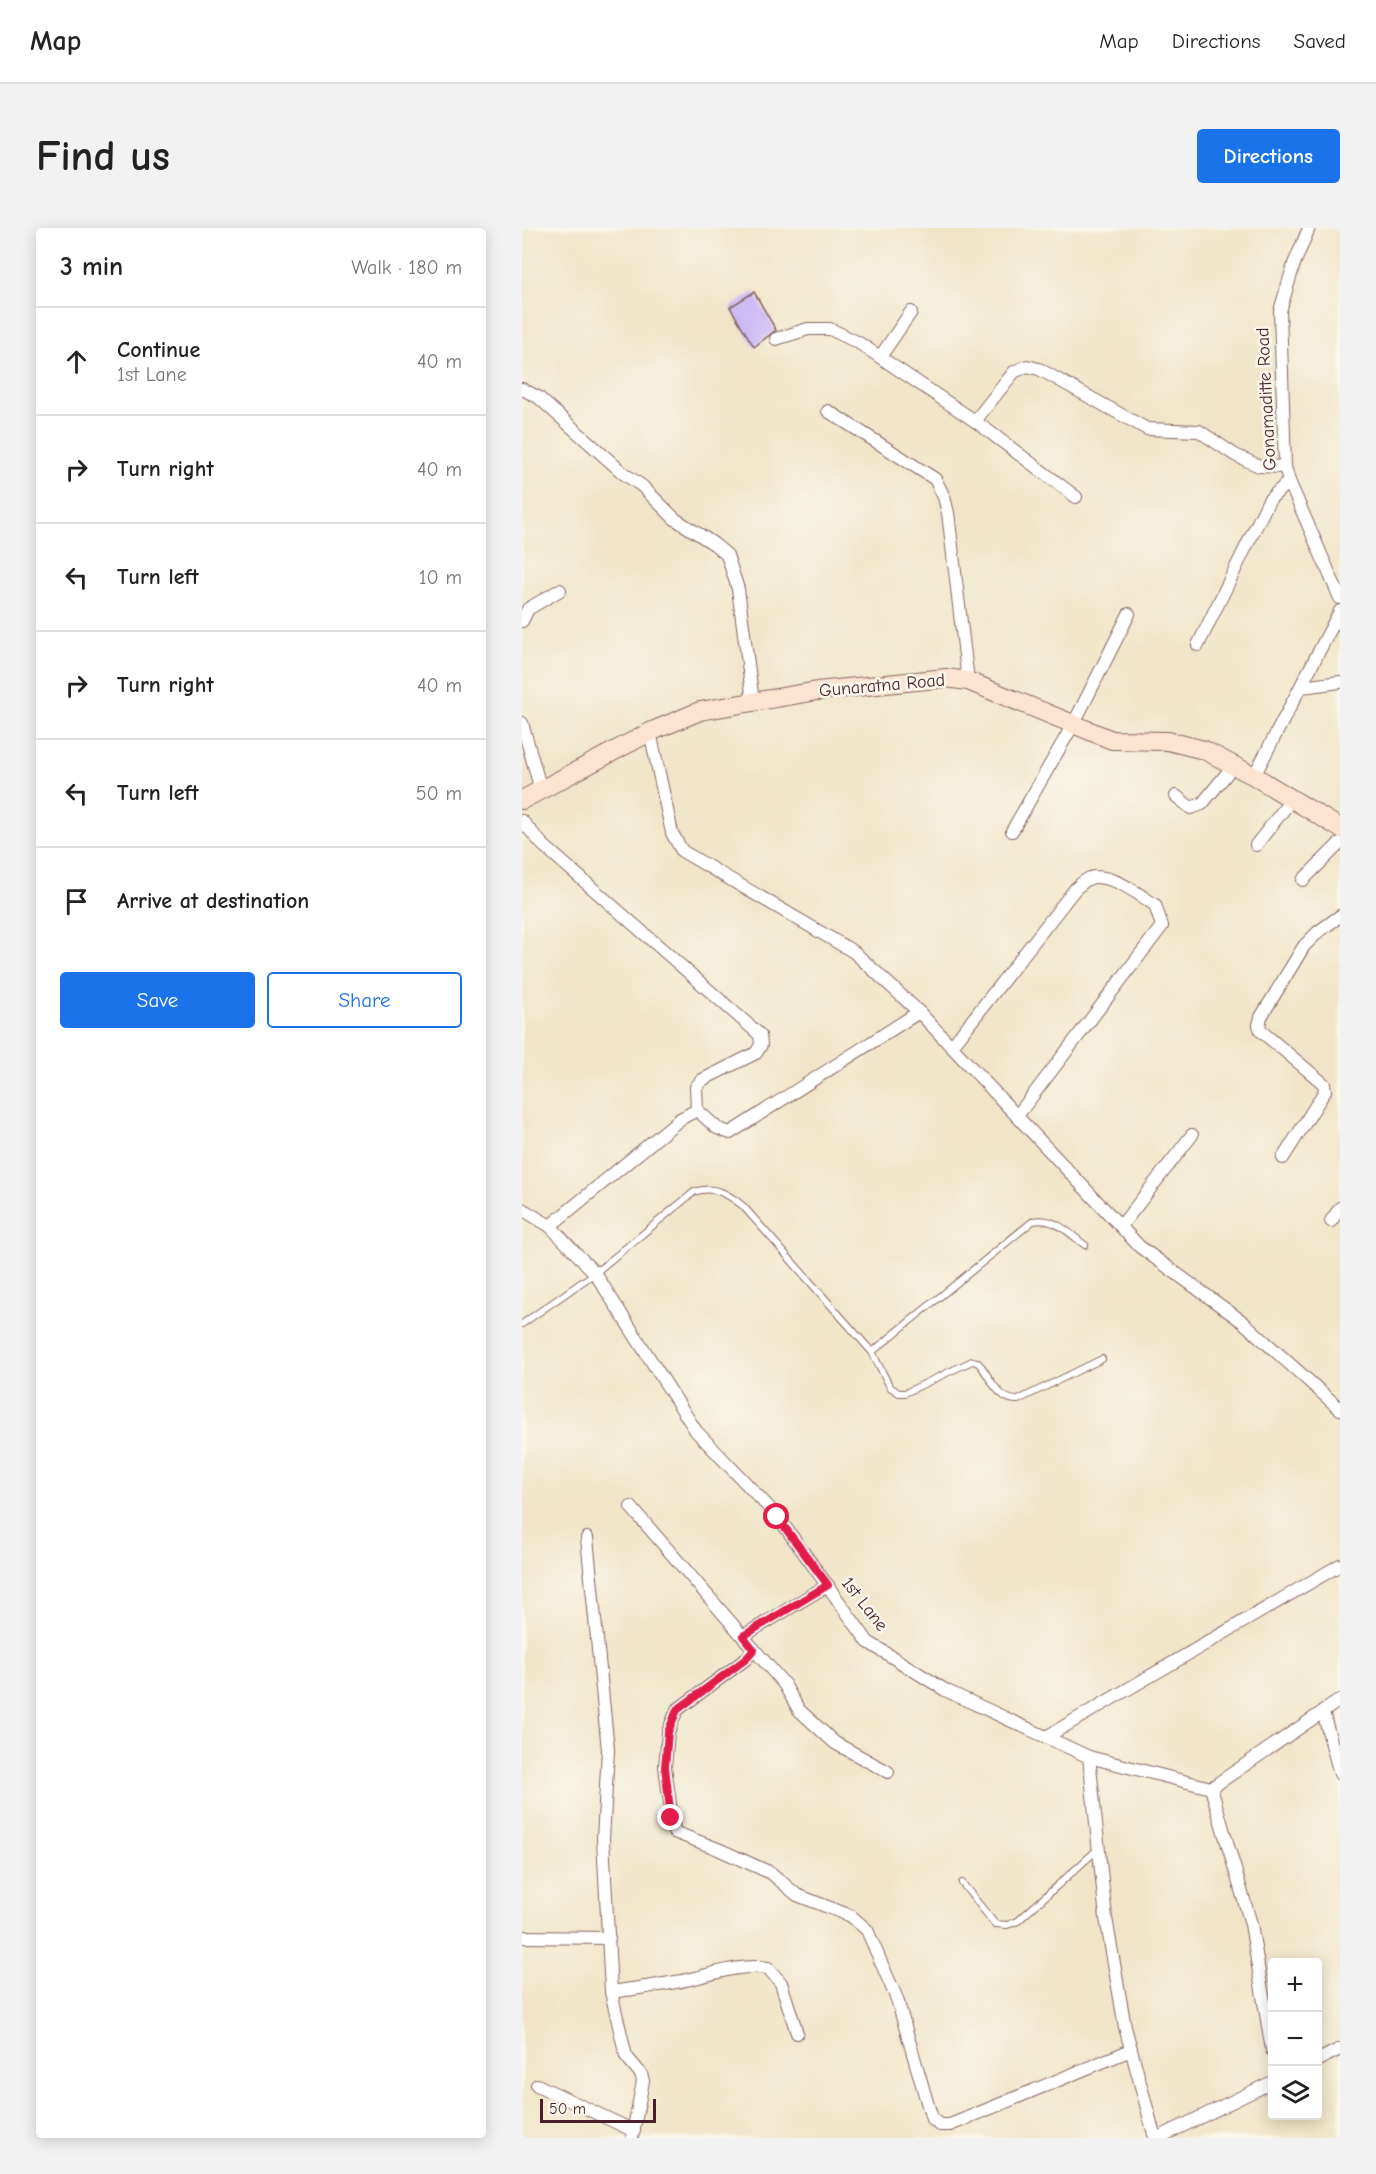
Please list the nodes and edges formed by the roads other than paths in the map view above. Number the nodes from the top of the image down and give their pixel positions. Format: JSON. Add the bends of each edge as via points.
{"nodes":[{"id":1,"x":1309,"y":228,"type":"edge"},
{"id":2,"x":911,"y":312,"type":"dead end"},
{"id":3,"x":776,"y":339,"type":"dead end"},
{"id":4,"x":880,"y":357,"type":"junction"},
{"id":5,"x":522,"y":389,"type":"edge"},
{"id":6,"x":828,"y":411,"type":"dead end"},
{"id":7,"x":975,"y":421,"type":"junction"},
{"id":8,"x":1285,"y":467,"type":"junction"},
{"id":9,"x":1289,"y":482,"type":"junction"},
{"id":10,"x":1076,"y":497,"type":"dead end"},
{"id":11,"x":560,"y":590,"type":"dead end"},
{"id":12,"x":1340,"y":598,"type":"edge"},
{"id":13,"x":1340,"y":611,"type":"edge"},
{"id":14,"x":1129,"y":614,"type":"dead end"},
{"id":15,"x":522,"y":621,"type":"edge"},
{"id":16,"x":1198,"y":645,"type":"dead end"},
{"id":17,"x":968,"y":681,"type":"junction"},
{"id":18,"x":1337,"y":685,"type":"edge"},
{"id":19,"x":1302,"y":687,"type":"junction"},
{"id":20,"x":753,"y":702,"type":"junction"},
{"id":21,"x":522,"y":723,"type":"edge"},
{"id":22,"x":1074,"y":723,"type":"junction"},
{"id":23,"x":650,"y":732,"type":"junction"},
{"id":24,"x":1234,"y":765,"type":"junction"},
{"id":25,"x":1254,"y":776,"type":"junction"},
{"id":26,"x":541,"y":790,"type":"junction"},
{"id":27,"x":1176,"y":796,"type":"dead end"},
{"id":28,"x":1292,"y":799,"type":"junction"},
{"id":29,"x":522,"y":800,"type":"edge"},
{"id":30,"x":522,"y":821,"type":"edge"},
{"id":31,"x":1340,"y":828,"type":"edge"},
{"id":32,"x":1012,"y":831,"type":"dead end"},
{"id":33,"x":1340,"y":843,"type":"edge"},
{"id":34,"x":1256,"y":845,"type":"dead end"},
{"id":35,"x":1303,"y":880,"type":"dead end"},
{"id":36,"x":1338,"y":921,"type":"edge"},
{"id":37,"x":919,"y":1012,"type":"junction"},
{"id":38,"x":951,"y":1046,"type":"junction"},
{"id":39,"x":697,"y":1110,"type":"junction"},
{"id":40,"x":1017,"y":1116,"type":"junction"},
{"id":41,"x":1192,"y":1135,"type":"dead end"},
{"id":42,"x":1283,"y":1158,"type":"dead end"},
{"id":43,"x":1340,"y":1208,"type":"edge"},
{"id":44,"x":522,"y":1209,"type":"edge"},
{"id":45,"x":1331,"y":1221,"type":"dead end"},
{"id":46,"x":550,"y":1226,"type":"junction"},
{"id":47,"x":1121,"y":1226,"type":"junction"},
{"id":48,"x":1085,"y":1245,"type":"dead end"},
{"id":49,"x":595,"y":1273,"type":"junction"},
{"id":50,"x":522,"y":1324,"type":"edge"},
{"id":51,"x":872,"y":1352,"type":"junction"},
{"id":52,"x":1102,"y":1359,"type":"dead end"},
{"id":53,"x":1340,"y":1409,"type":"edge"},
{"id":54,"x":631,"y":1507,"type":"dead end"},
{"id":55,"x":587,"y":1538,"type":"dead end"},
{"id":56,"x":1340,"y":1565,"type":"edge"},
{"id":57,"x":828,"y":1585,"type":"junction"},
{"id":58,"x":743,"y":1636,"type":"junction"},
{"id":59,"x":754,"y":1650,"type":"junction"},
{"id":60,"x":1340,"y":1700,"type":"edge"},
{"id":61,"x":1323,"y":1712,"type":"junction"},
{"id":62,"x":1046,"y":1737,"type":"junction"},
{"id":63,"x":1089,"y":1757,"type":"junction"},
{"id":64,"x":888,"y":1772,"type":"dead end"},
{"id":65,"x":1340,"y":1774,"type":"edge"},
{"id":66,"x":1211,"y":1788,"type":"junction"},
{"id":67,"x":1099,"y":1849,"type":"junction"},
{"id":68,"x":962,"y":1883,"type":"dead end"},
{"id":69,"x":522,"y":1937,"type":"edge"},
{"id":70,"x":609,"y":1938,"type":"junction"},
{"id":71,"x":611,"y":1992,"type":"junction"},
{"id":72,"x":1268,"y":2026,"type":"edge"},
{"id":73,"x":797,"y":2033,"type":"dead end"},
{"id":74,"x":1340,"y":2049,"type":"edge"},
{"id":75,"x":1131,"y":2050,"type":"junction"},
{"id":76,"x":1322,"y":2058,"type":"edge"},
{"id":77,"x":1268,"y":2084,"type":"edge"},
{"id":78,"x":537,"y":2085,"type":"dead end"},
{"id":79,"x":633,"y":2135,"type":"edge"},
{"id":80,"x":1156,"y":2138,"type":"edge"}],
"edges":[{"from":1,"to":8,"type":"street","name":"Gonamaditte Road","via":[[1280,311]]},
{"from":2,"to":4,"type":"street"},
{"from":3,"to":4,"type":"street","via":[[808,329],[830,329]]},
{"from":4,"to":7,"type":"street"},
{"from":5,"to":20,"type":"street","via":[[538,397],[675,519],[727,555],[738,590]]},
{"from":6,"to":17,"type":"street","via":[[935,479],[948,513]]},
{"from":7,"to":8,"type":"street","via":[[1014,372],[1027,366],[1147,429],[1198,431],[1259,466]]},
{"from":7,"to":10,"type":"street"},
{"from":8,"to":9,"type":"street","name":"Gonamaditte Road"},
{"from":9,"to":12,"type":"street","name":"Gonamaditte Road"},
{"from":9,"to":16,"type":"street","via":[[1269,500]]},
{"from":11,"to":15,"type":"street","via":[[528,609]]},
{"from":13,"to":19,"type":"street"},
{"from":14,"to":22,"type":"street"},
{"from":17,"to":20,"type":"street","name":"Gunaratna Road","via":[[946,678],[817,690]]},
{"from":17,"to":22,"type":"street","name":"Gunaratna Road"},
{"from":18,"to":19,"type":"street"},
{"from":19,"to":25,"type":"street"},
{"from":20,"to":23,"type":"street","name":"Gunaratna Road","via":[[700,711]]},
{"from":21,"to":26,"type":"street"},
{"from":22,"to":24,"type":"street","name":"Gunaratna Road","via":[[1112,740],[1168,741],[1204,750]]},
{"from":22,"to":32,"type":"street"},
{"from":23,"to":26,"type":"street","name":"Gunaratna Road"},
{"from":23,"to":37,"type":"street","via":[[672,833],[682,851],[854,952]]},
{"from":24,"to":25,"type":"street","name":"Gunaratna Road"},
{"from":24,"to":27,"type":"street","via":[[1202,804],[1191,808]]},
{"from":25,"to":28,"type":"street","name":"Gunaratna Road"},
{"from":26,"to":29,"type":"street","name":"Gunaratna Road"},
{"from":28,"to":31,"type":"street","name":"Gunaratna Road"},
{"from":28,"to":34,"type":"street"},
{"from":30,"to":39,"type":"street","via":[[543,845],[760,1035],[761,1045],[756,1053],[702,1080],[696,1087]]},
{"from":33,"to":35,"type":"street"},
{"from":36,"to":42,"type":"street","via":[[1304,945],[1259,1025],[1261,1031],[1324,1084],[1325,1091]]},
{"from":37,"to":38,"type":"street"},
{"from":37,"to":39,"type":"street","via":[[730,1133],[717,1128]]},
{"from":38,"to":40,"type":"street"},
{"from":38,"to":40,"type":"street","via":[[1084,881],[1094,877],[1121,884],[1155,905],[1162,926]]},
{"from":39,"to":46,"type":"street","via":[[680,1119]]},
{"from":40,"to":47,"type":"street"},
{"from":41,"to":47,"type":"street"},
{"from":43,"to":45,"type":"street"},
{"from":44,"to":46,"type":"street","name":"1st Lane"},
{"from":46,"to":49,"type":"street","name":"1st Lane"},
{"from":47,"to":53,"type":"street","via":[[1140,1247],[1243,1322]]},
{"from":48,"to":51,"type":"lane","via":[[1056,1224],[1033,1221]]},
{"from":49,"to":50,"type":"lane"},
{"from":49,"to":51,"type":"lane","via":[[694,1192],[726,1193],[743,1206]]},
{"from":49,"to":57,"type":"street","name":"1st Lane","via":[[696,1431],[777,1517]]},
{"from":51,"to":52,"type":"lane","via":[[890,1387],[899,1393],[972,1361],[981,1366],[1010,1401]]},
{"from":54,"to":58,"type":"street"},
{"from":55,"to":70,"type":"street","via":[[608,1750],[603,1839]]},
{"from":56,"to":62,"type":"street"},
{"from":57,"to":58,"type":"street"},
{"from":57,"to":62,"type":"street","name":"1st Lane","via":[[868,1642],[945,1690]]},
{"from":58,"to":59,"type":"street"},
{"from":59,"to":64,"type":"street","via":[[809,1720],[835,1743]]},
{"from":59,"to":75,"type":"street","via":[[677,1710],[668,1732],[665,1767],[674,1832],[771,1873],[797,1895],[851,1916],[867,1930],[897,2000],[932,2119],[940,2125],[950,2124]]},
{"from":60,"to":61,"type":"street"},
{"from":61,"to":65,"type":"street"},
{"from":61,"to":66,"type":"street"},
{"from":62,"to":63,"type":"street","name":"1st Lane"},
{"from":63,"to":66,"type":"street","name":"1st Lane"},
{"from":63,"to":67,"type":"street"},
{"from":66,"to":72,"type":"street","via":[[1251,1924]]},
{"from":67,"to":68,"type":"lane","via":[[1018,1921],[1007,1925],[995,1924]]},
{"from":67,"to":75,"type":"street","via":[[1106,1918]]},
{"from":69,"to":70,"type":"street"},
{"from":70,"to":71,"type":"street"},
{"from":71,"to":73,"type":"street","via":[[737,1968],[768,1968],[781,1983]]},
{"from":71,"to":79,"type":"street","via":[[626,2056],[643,2081]]},
{"from":74,"to":76,"type":"street"},
{"from":75,"to":80,"type":"street"},
{"from":77,"to":80,"type":"street"},
{"from":78,"to":79,"type":"street"}]}
